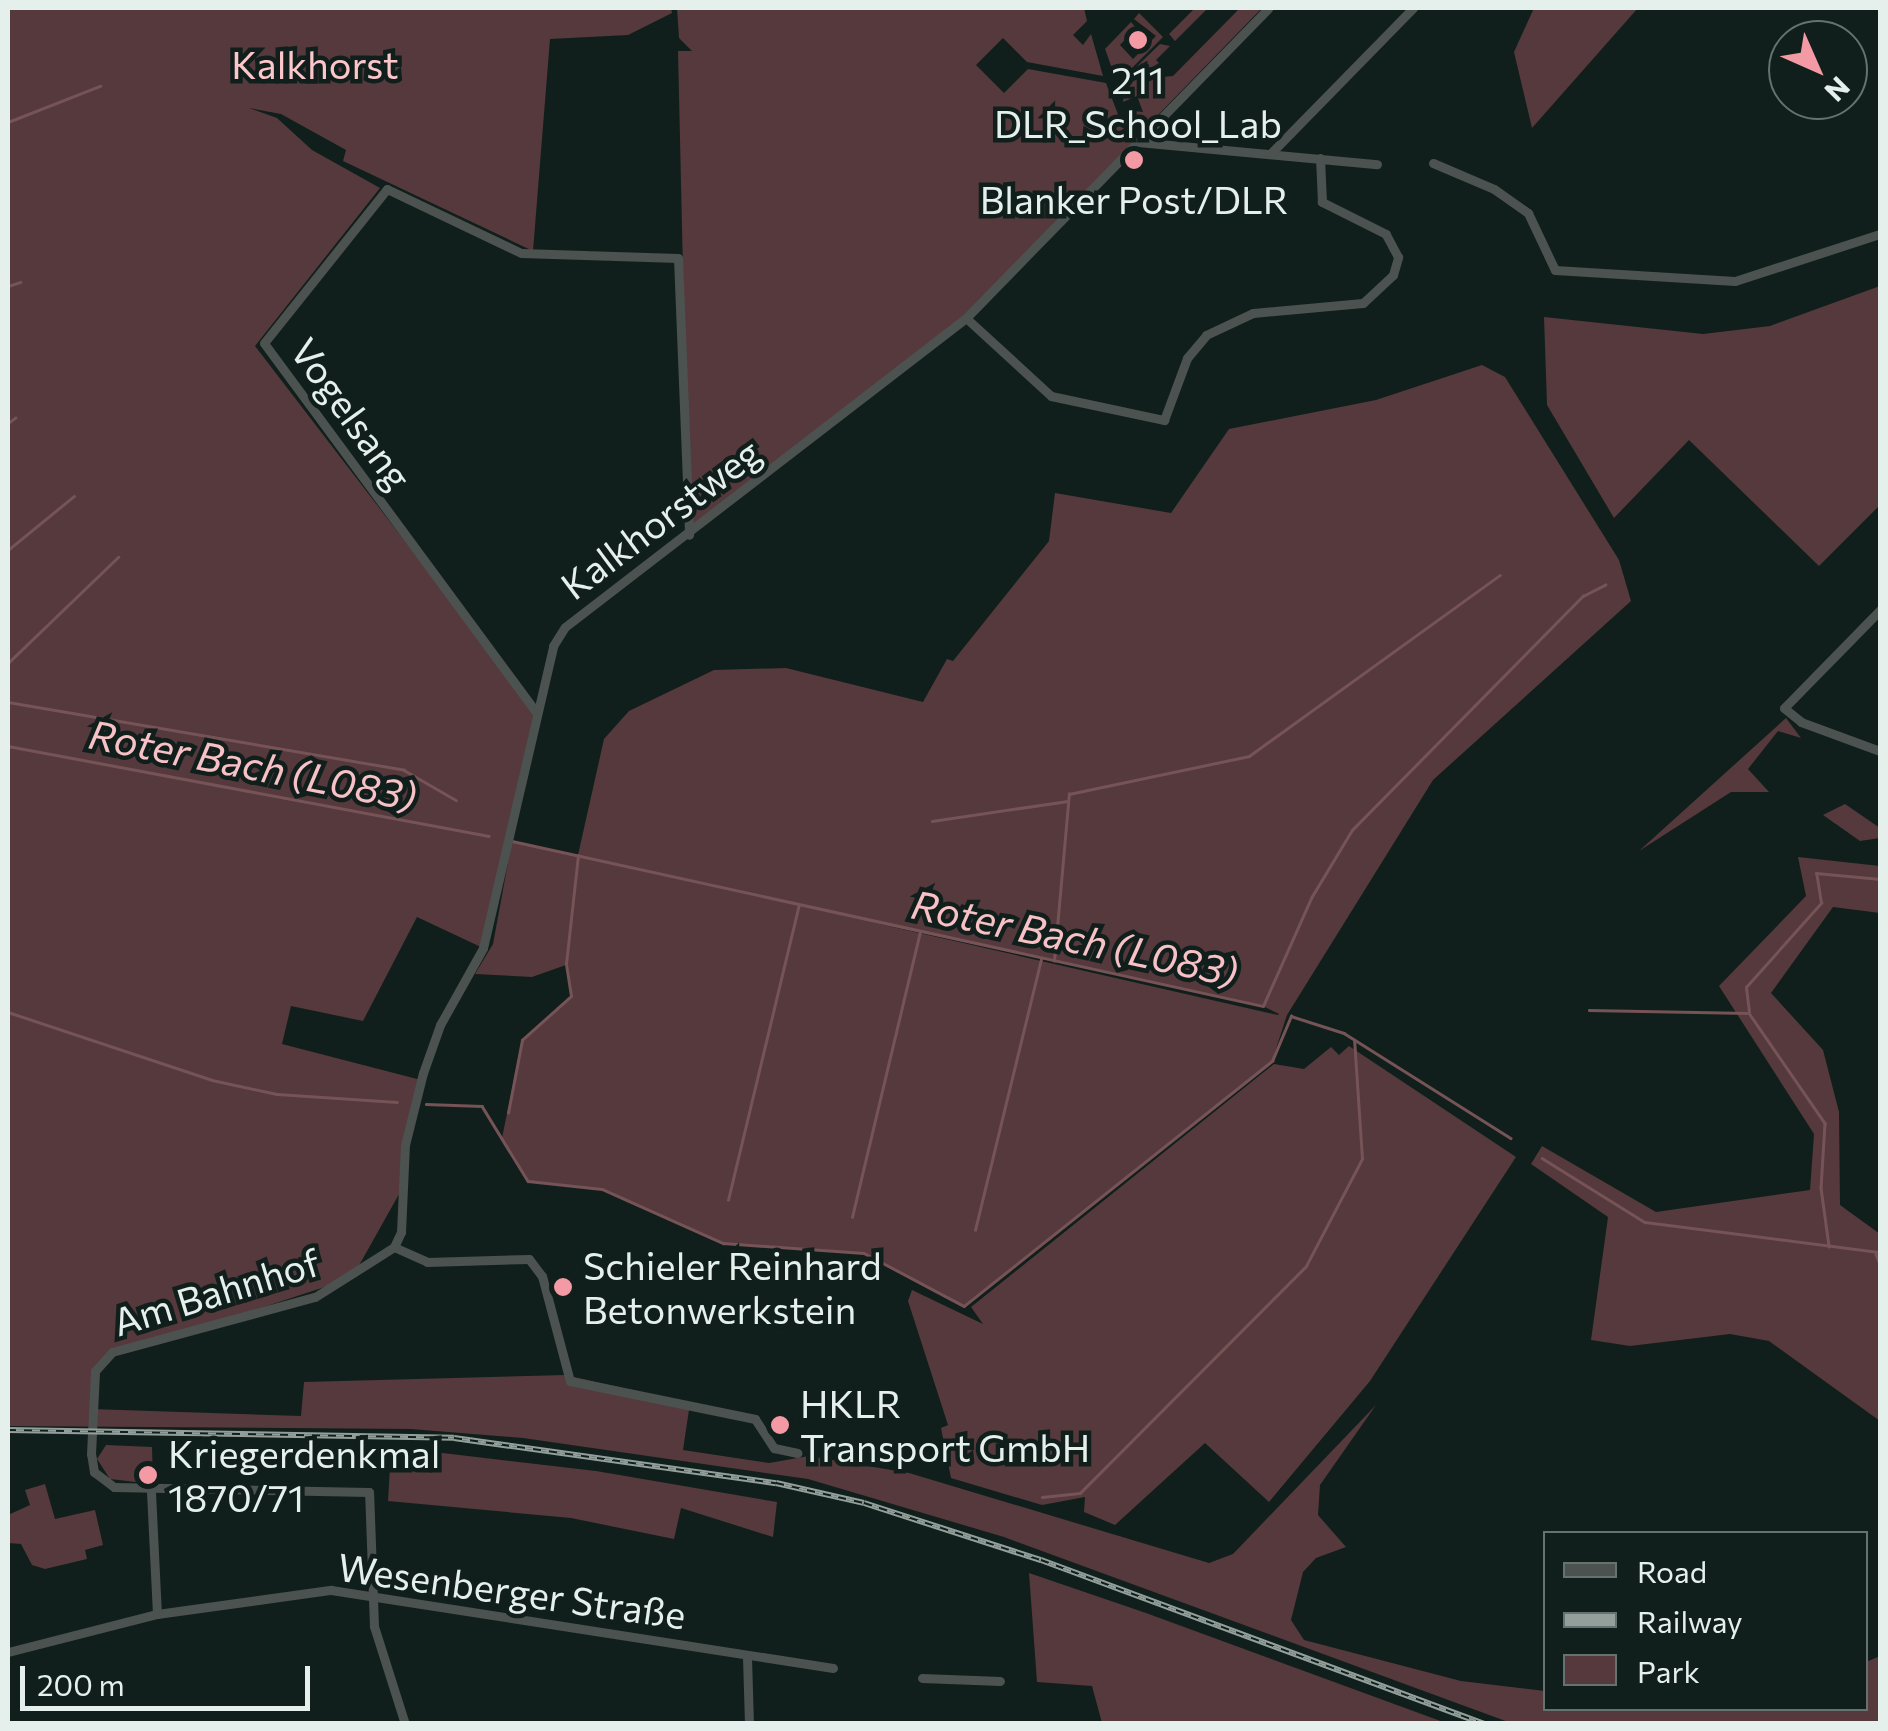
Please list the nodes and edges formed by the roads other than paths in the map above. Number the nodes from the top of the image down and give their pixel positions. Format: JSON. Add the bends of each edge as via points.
{"nodes":[{"id":1,"x":1269,"y":8,"type":"edge"},
{"id":2,"x":1413,"y":8,"type":"edge"},
{"id":3,"x":1138,"y":142,"type":"junction"},
{"id":4,"x":1272,"y":152,"type":"junction"},
{"id":5,"x":1320,"y":158,"type":"junction"},
{"id":6,"x":1433,"y":163,"type":"dead end"},
{"id":7,"x":1377,"y":164,"type":"dead end"},
{"id":8,"x":1880,"y":234,"type":"edge"},
{"id":9,"x":966,"y":318,"type":"junction"},
{"id":10,"x":688,"y":535,"type":"junction"},
{"id":11,"x":1880,"y":610,"type":"edge"},
{"id":12,"x":536,"y":712,"type":"junction"},
{"id":13,"x":1880,"y":750,"type":"edge"},
{"id":14,"x":394,"y":1247,"type":"junction"},
{"id":15,"x":796,"y":1454,"type":"dead end"},
{"id":16,"x":151,"y":1492,"type":"junction"},
{"id":17,"x":372,"y":1593,"type":"junction"},
{"id":18,"x":157,"y":1614,"type":"junction"},
{"id":19,"x":8,"y":1652,"type":"edge"},
{"id":20,"x":746,"y":1657,"type":"junction"},
{"id":21,"x":833,"y":1668,"type":"dead end"},
{"id":22,"x":922,"y":1678,"type":"dead end"},
{"id":23,"x":1000,"y":1680,"type":"dead end"},
{"id":24,"x":405,"y":1724,"type":"edge"},
{"id":25,"x":750,"y":1724,"type":"edge"}],
"edges":[{"from":1,"to":3,"type":"street","name":"Kalkhorstweg"},
{"from":2,"to":4,"type":"street"},
{"from":3,"to":4,"type":"street"},
{"from":3,"to":9,"type":"street","name":"Kalkhorstweg"},
{"from":4,"to":5,"type":"street"},
{"from":5,"to":7,"type":"street"},
{"from":5,"to":9,"type":"street","via":[[1322,202],[1386,234],[1398,258],[1393,275],[1362,303],[1254,313],[1206,335],[1187,358],[1164,420],[1051,396]]},
{"from":6,"to":8,"type":"street","via":[[1528,212],[1555,270],[1735,281]]},
{"from":9,"to":10,"type":"street","name":"Kalkhorstweg"},
{"from":10,"to":12,"type":"street","name":"Kalkhorstweg","via":[[565,628],[553,646]]},
{"from":10,"to":12,"type":"street","name":"Vogelsang","via":[[678,258],[521,253],[387,189],[264,343]]},
{"from":11,"to":13,"type":"street","via":[[1784,708],[1801,722]]},
{"from":12,"to":14,"type":"street","name":"Kalkhorstweg","via":[[483,948],[440,1025],[423,1073],[405,1145],[401,1232]]},
{"from":14,"to":15,"type":"street","via":[[427,1262],[529,1259],[542,1276],[570,1382],[755,1419],[774,1448]]},
{"from":14,"to":16,"type":"street","name":"Am Bahnhof","via":[[316,1297],[102,1360],[91,1385],[94,1472],[114,1487]]},
{"from":16,"to":17,"type":"street","via":[[369,1492]]},
{"from":16,"to":18,"type":"street"},
{"from":17,"to":18,"type":"street","name":"Wesenberger Straße","via":[[331,1590]]},
{"from":17,"to":20,"type":"street","name":"Wesenberger Straße"},
{"from":17,"to":24,"type":"street","via":[[374,1626]]},
{"from":18,"to":19,"type":"street","name":"Wesenberger Straße"},
{"from":20,"to":21,"type":"street","name":"Wesenberger Straße"},
{"from":20,"to":25,"type":"street"},
{"from":22,"to":23,"type":"street"}]}
